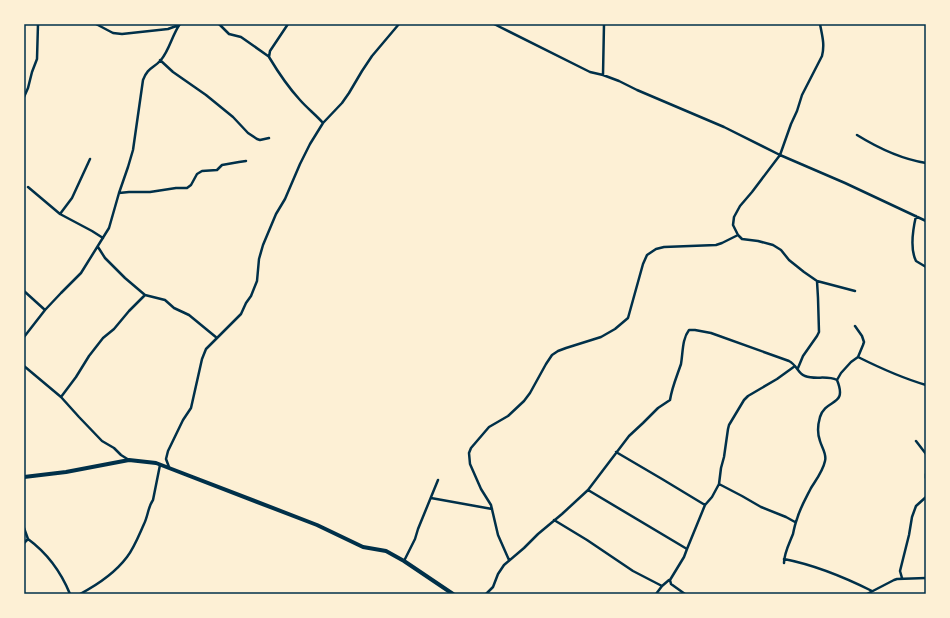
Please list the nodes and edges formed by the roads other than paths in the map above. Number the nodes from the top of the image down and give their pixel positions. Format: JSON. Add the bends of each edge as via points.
{"nodes":[{"id":1,"x":38,"y":24,"type":"edge"},
{"id":2,"x":96,"y":24,"type":"edge"},
{"id":3,"x":219,"y":24,"type":"edge"},
{"id":4,"x":288,"y":24,"type":"edge"},
{"id":5,"x":399,"y":24,"type":"edge"},
{"id":6,"x":494,"y":24,"type":"edge"},
{"id":7,"x":604,"y":24,"type":"edge"},
{"id":8,"x":820,"y":24,"type":"edge"},
{"id":9,"x":180,"y":25,"type":"edge"},
{"id":10,"x":269,"y":57,"type":"junction"},
{"id":11,"x":160,"y":60,"type":"junction"},
{"id":12,"x":603,"y":75,"type":"junction"},
{"id":13,"x":24,"y":97,"type":"edge"},
{"id":14,"x":323,"y":123,"type":"junction"},
{"id":15,"x":857,"y":135,"type":"dead end"},
{"id":16,"x":269,"y":138,"type":"dead end"},
{"id":17,"x":780,"y":155,"type":"junction"},
{"id":18,"x":90,"y":159,"type":"dead end"},
{"id":19,"x":246,"y":161,"type":"dead end"},
{"id":20,"x":926,"y":163,"type":"edge"},
{"id":21,"x":28,"y":187,"type":"dead end"},
{"id":22,"x":119,"y":193,"type":"junction"},
{"id":23,"x":60,"y":214,"type":"junction"},
{"id":24,"x":916,"y":216,"type":"junction"},
{"id":25,"x":926,"y":221,"type":"edge"},
{"id":26,"x":738,"y":236,"type":"junction"},
{"id":27,"x":103,"y":238,"type":"junction"},
{"id":28,"x":98,"y":246,"type":"junction"},
{"id":29,"x":926,"y":267,"type":"edge"},
{"id":30,"x":817,"y":281,"type":"junction"},
{"id":31,"x":24,"y":291,"type":"edge"},
{"id":32,"x":855,"y":291,"type":"dead end"},
{"id":33,"x":145,"y":295,"type":"junction"},
{"id":34,"x":45,"y":310,"type":"junction"},
{"id":35,"x":855,"y":326,"type":"dead end"},
{"id":36,"x":24,"y":337,"type":"edge"},
{"id":37,"x":217,"y":338,"type":"junction"},
{"id":38,"x":858,"y":357,"type":"junction"},
{"id":39,"x":24,"y":366,"type":"edge"},
{"id":40,"x":795,"y":366,"type":"junction"},
{"id":41,"x":798,"y":368,"type":"junction"},
{"id":42,"x":837,"y":380,"type":"junction"},
{"id":43,"x":926,"y":385,"type":"edge"},
{"id":44,"x":61,"y":397,"type":"junction"},
{"id":45,"x":916,"y":441,"type":"dead end"},
{"id":46,"x":616,"y":452,"type":"junction"},
{"id":47,"x":926,"y":454,"type":"edge"},
{"id":48,"x":129,"y":460,"type":"junction"},
{"id":49,"x":160,"y":465,"type":"junction"},
{"id":50,"x":169,"y":468,"type":"junction"},
{"id":51,"x":926,"y":474,"type":"edge"},
{"id":52,"x":24,"y":477,"type":"edge"},
{"id":53,"x":926,"y":478,"type":"edge"},
{"id":54,"x":438,"y":480,"type":"dead end"},
{"id":55,"x":719,"y":484,"type":"junction"},
{"id":56,"x":588,"y":490,"type":"junction"},
{"id":57,"x":926,"y":496,"type":"edge"},
{"id":58,"x":431,"y":498,"type":"junction"},
{"id":59,"x":705,"y":505,"type":"junction"},
{"id":60,"x":492,"y":509,"type":"junction"},
{"id":61,"x":554,"y":520,"type":"junction"},
{"id":62,"x":795,"y":522,"type":"junction"},
{"id":63,"x":24,"y":528,"type":"edge"},
{"id":64,"x":28,"y":539,"type":"junction"},
{"id":65,"x":24,"y":543,"type":"edge"},
{"id":66,"x":687,"y":549,"type":"junction"},
{"id":67,"x":509,"y":560,"type":"junction"},
{"id":68,"x":404,"y":561,"type":"junction"},
{"id":69,"x":902,"y":578,"type":"junction"},
{"id":70,"x":926,"y":578,"type":"edge"},
{"id":71,"x":670,"y":580,"type":"junction"},
{"id":72,"x":662,"y":586,"type":"junction"},
{"id":73,"x":872,"y":591,"type":"junction"},
{"id":74,"x":70,"y":594,"type":"edge"},
{"id":75,"x":80,"y":594,"type":"edge"},
{"id":76,"x":453,"y":594,"type":"edge"},
{"id":77,"x":486,"y":594,"type":"edge"},
{"id":78,"x":656,"y":594,"type":"edge"},
{"id":79,"x":684,"y":594,"type":"edge"},
{"id":80,"x":867,"y":594,"type":"edge"}],
"edges":[{"from":1,"to":13,"type":"street","via":[[37,59]]},
{"from":2,"to":9,"type":"street","via":[[113,33],[122,34],[168,29]]},
{"from":3,"to":10,"type":"street","via":[[229,34],[241,37]]},
{"from":4,"to":10,"type":"street","via":[[270,51]]},
{"from":5,"to":14,"type":"street","via":[[372,56],[342,103]]},
{"from":6,"to":12,"type":"street","via":[[590,72]]},
{"from":7,"to":12,"type":"street"},
{"from":8,"to":17,"type":"street","via":[[824,42],[822,56],[802,95]]},
{"from":9,"to":11,"type":"street"},
{"from":10,"to":14,"type":"street","via":[[300,100]]},
{"from":11,"to":16,"type":"street","via":[[206,95],[248,133],[260,140]]},
{"from":11,"to":22,"type":"street","via":[[147,71],[143,80],[133,150]]},
{"from":12,"to":17,"type":"street","via":[[724,127]]},
{"from":14,"to":37,"type":"street","via":[[271,223],[259,259],[253,292],[241,314]]},
{"from":15,"to":20,"type":"street","via":[[886,151],[909,160]]},
{"from":17,"to":24,"type":"street"},
{"from":17,"to":26,"type":"street","via":[[737,211],[733,225]]},
{"from":18,"to":23,"type":"street","via":[[72,198]]},
{"from":19,"to":22,"type":"street","via":[[222,165],[217,170],[202,171],[187,188]]},
{"from":21,"to":23,"type":"street"},
{"from":22,"to":27,"type":"street"},
{"from":23,"to":27,"type":"street"},
{"from":24,"to":25,"type":"street"},
{"from":24,"to":29,"type":"street","via":[[912,236],[913,256]]},
{"from":26,"to":30,"type":"street","via":[[778,248],[796,266]]},
{"from":26,"to":60,"type":"street","via":[[716,245],[664,247],[650,252],[643,264],[628,318],[601,337],[552,355],[524,401],[508,416],[489,427],[469,453],[470,464]]},
{"from":27,"to":28,"type":"street"},
{"from":28,"to":33,"type":"street","via":[[105,258]]},
{"from":28,"to":34,"type":"street","via":[[81,273]]},
{"from":30,"to":32,"type":"street"},
{"from":30,"to":41,"type":"street","via":[[819,332]]},
{"from":31,"to":34,"type":"street"},
{"from":33,"to":37,"type":"street","via":[[165,300],[174,308],[189,315]]},
{"from":33,"to":44,"type":"street","via":[[103,338]]},
{"from":34,"to":36,"type":"street"},
{"from":35,"to":38,"type":"street","via":[[863,339]]},
{"from":37,"to":50,"type":"street","via":[[206,349],[191,408],[168,451],[166,459]]},
{"from":38,"to":42,"type":"street"},
{"from":38,"to":43,"type":"street"},
{"from":39,"to":44,"type":"street"},
{"from":40,"to":41,"type":"street"},
{"from":40,"to":46,"type":"street","via":[[789,361],[718,335],[689,330],[670,400],[628,436]]},
{"from":40,"to":55,"type":"street","via":[[744,400],[728,429]]},
{"from":41,"to":42,"type":"street","via":[[801,374],[809,378],[830,377]]},
{"from":42,"to":62,"type":"street","via":[[840,387],[837,401],[822,412],[818,423],[818,434],[826,455],[825,463]]},
{"from":44,"to":48,"type":"street","via":[[102,441]]},
{"from":45,"to":47,"type":"street"},
{"from":46,"to":56,"type":"street"},
{"from":46,"to":59,"type":"street"},
{"from":48,"to":49,"type":"main road"},
{"from":48,"to":52,"type":"main road"},
{"from":49,"to":50,"type":"main road"},
{"from":49,"to":75,"type":"street","via":[[153,500],[134,547],[112,572]]},
{"from":50,"to":68,"type":"main road","via":[[317,526],[363,547],[386,551]]},
{"from":51,"to":53,"type":"street"},
{"from":54,"to":58,"type":"street"},
{"from":55,"to":59,"type":"street"},
{"from":55,"to":62,"type":"street"},
{"from":56,"to":61,"type":"street"},
{"from":56,"to":66,"type":"street"},
{"from":57,"to":69,"type":"street","via":[[913,512],[900,571]]},
{"from":58,"to":60,"type":"street"},
{"from":58,"to":68,"type":"street"},
{"from":59,"to":66,"type":"street"},
{"from":60,"to":67,"type":"street","via":[[498,536]]},
{"from":61,"to":67,"type":"street"},
{"from":61,"to":72,"type":"street","via":[[633,571]]},
{"from":62,"to":73,"type":"street","via":[[784,561],[826,570]]},
{"from":63,"to":64,"type":"street"},
{"from":64,"to":65,"type":"street"},
{"from":64,"to":74,"type":"street","via":[[48,556]]},
{"from":66,"to":71,"type":"street"},
{"from":67,"to":77,"type":"street","via":[[500,569],[493,587]]},
{"from":68,"to":76,"type":"main road"},
{"from":69,"to":70,"type":"street"},
{"from":69,"to":73,"type":"street"},
{"from":71,"to":72,"type":"street"},
{"from":71,"to":79,"type":"street","via":[[671,584]]},
{"from":72,"to":78,"type":"street"},
{"from":73,"to":80,"type":"street"}]}
